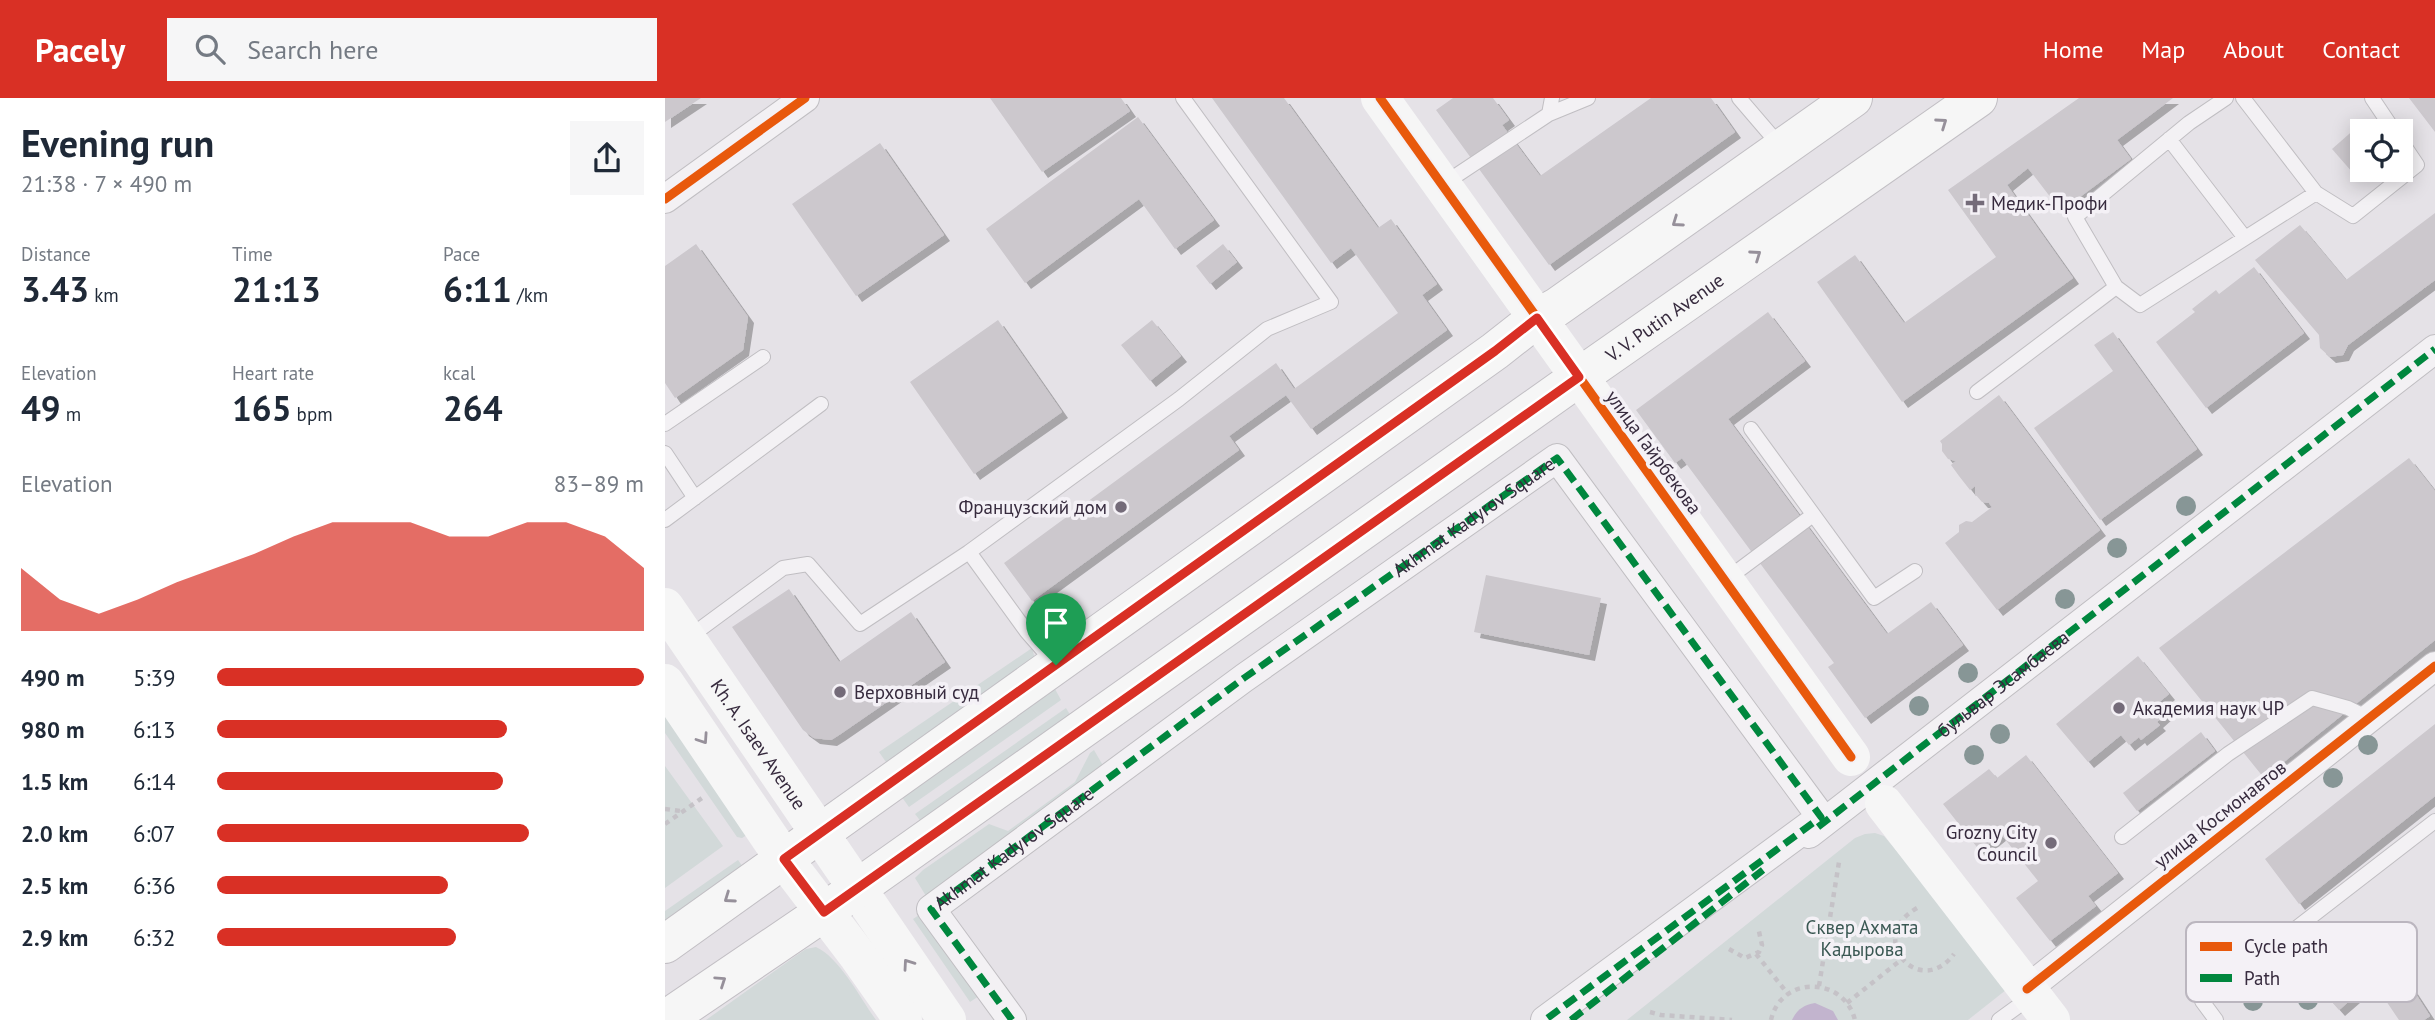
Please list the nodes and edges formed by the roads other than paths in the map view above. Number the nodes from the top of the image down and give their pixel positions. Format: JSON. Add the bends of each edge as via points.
{"nodes":[{"id":1,"x":805,"y":98,"type":"edge"},
{"id":2,"x":1183,"y":98,"type":"edge"},
{"id":3,"x":1380,"y":98,"type":"edge"},
{"id":4,"x":1552,"y":98,"type":"edge"},
{"id":5,"x":1588,"y":98,"type":"edge"},
{"id":6,"x":1739,"y":98,"type":"edge"},
{"id":7,"x":1853,"y":98,"type":"edge"},
{"id":8,"x":1978,"y":98,"type":"edge"},
{"id":9,"x":2225,"y":98,"type":"edge"},
{"id":10,"x":2243,"y":98,"type":"edge"},
{"id":11,"x":2372,"y":98,"type":"edge"},
{"id":12,"x":1549,"y":114,"type":"junction"},
{"id":13,"x":2387,"y":119,"type":"edge"},
{"id":14,"x":2169,"y":139,"type":"junction"},
{"id":15,"x":1782,"y":148,"type":"junction"},
{"id":16,"x":2396,"y":182,"type":"edge"},
{"id":17,"x":1441,"y":185,"type":"junction"},
{"id":18,"x":2316,"y":193,"type":"junction"},
{"id":19,"x":665,"y":199,"type":"edge"},
{"id":20,"x":2245,"y":238,"type":"junction"},
{"id":21,"x":2116,"y":287,"type":"junction"},
{"id":22,"x":1537,"y":318,"type":"junction"},
{"id":23,"x":2435,"y":349,"type":"edge"},
{"id":24,"x":763,"y":357,"type":"dead end"},
{"id":25,"x":1579,"y":377,"type":"junction"},
{"id":26,"x":1977,"y":392,"type":"dead end"},
{"id":27,"x":821,"y":404,"type":"dead end"},
{"id":28,"x":665,"y":424,"type":"edge"},
{"id":29,"x":1751,"y":429,"type":"dead end"},
{"id":30,"x":665,"y":453,"type":"edge"},
{"id":31,"x":695,"y":498,"type":"junction"},
{"id":32,"x":1812,"y":514,"type":"junction"},
{"id":33,"x":665,"y":520,"type":"edge"},
{"id":34,"x":969,"y":552,"type":"junction"},
{"id":35,"x":1915,"y":571,"type":"dead end"},
{"id":36,"x":1725,"y":581,"type":"junction"},
{"id":37,"x":665,"y":607,"type":"edge"},
{"id":38,"x":687,"y":639,"type":"junction"},
{"id":39,"x":1056,"y":665,"type":"junction"},
{"id":40,"x":2435,"y":666,"type":"edge"},
{"id":41,"x":665,"y":683,"type":"edge"},
{"id":42,"x":2368,"y":718,"type":"junction"},
{"id":43,"x":1851,"y":757,"type":"dead end"},
{"id":44,"x":1885,"y":804,"type":"dead end"},
{"id":45,"x":2435,"y":821,"type":"edge"},
{"id":46,"x":819,"y":834,"type":"junction"},
{"id":47,"x":2122,"y":837,"type":"dead end"},
{"id":48,"x":784,"y":859,"type":"junction"},
{"id":49,"x":856,"y":889,"type":"junction"},
{"id":50,"x":824,"y":912,"type":"junction"},
{"id":51,"x":2304,"y":922,"type":"edge"},
{"id":52,"x":665,"y":944,"type":"edge"},
{"id":53,"x":2037,"y":1002,"type":"edge"},
{"id":54,"x":2203,"y":1002,"type":"edge"},
{"id":55,"x":665,"y":1020,"type":"edge"},
{"id":56,"x":903,"y":1020,"type":"edge"},
{"id":57,"x":947,"y":1020,"type":"edge"},
{"id":58,"x":1012,"y":1020,"type":"edge"},
{"id":59,"x":1545,"y":1020,"type":"edge"},
{"id":60,"x":1571,"y":1020,"type":"edge"},
{"id":61,"x":1999,"y":1020,"type":"edge"},
{"id":62,"x":2216,"y":1020,"type":"edge"}],
"edges":[{"from":1,"to":19,"type":"street"},
{"from":2,"to":34,"type":"lane","via":[[1331,302],[1267,329]]},
{"from":3,"to":17,"type":"main road","name":"улица Гайрбекова"},
{"from":4,"to":12,"type":"lane"},
{"from":5,"to":12,"type":"lane"},
{"from":6,"to":15,"type":"lane"},
{"from":7,"to":15,"type":"main road"},
{"from":25,"to":8,"type":"main road","name":"V. V. Putin Avenue","one_way":true},
{"from":9,"to":14,"type":"lane"},
{"from":10,"to":18,"type":"lane"},
{"from":11,"to":13,"type":"lane"},
{"from":12,"to":17,"type":"lane"},
{"from":14,"to":20,"type":"lane"},
{"from":14,"to":21,"type":"lane","via":[[2075,217]]},
{"from":15,"to":22,"type":"main road","one_way":true},
{"from":16,"to":18,"type":"lane","via":[[2353,216]]},
{"from":17,"to":22,"type":"main road","name":"улица Гайрбекова"},
{"from":18,"to":20,"type":"lane"},
{"from":20,"to":21,"type":"lane","via":[[2140,305]]},
{"from":21,"to":26,"type":"lane"},
{"from":22,"to":25,"type":"main road","name":"улица Гайрбекова"},
{"from":22,"to":39,"type":"main road"},
{"from":23,"to":60,"type":"street","name":"бульвар Эсамбаева"},
{"from":24,"to":28,"type":"lane"},
{"from":25,"to":36,"type":"main road","name":"улица Гайрбекова"},
{"from":25,"to":49,"type":"main road","name":"V. V. Putin Avenue"},
{"from":27,"to":31,"type":"lane"},
{"from":29,"to":32,"type":"lane"},
{"from":30,"to":31,"type":"lane"},
{"from":31,"to":33,"type":"lane"},
{"from":32,"to":35,"type":"lane","via":[[1874,598]]},
{"from":32,"to":36,"type":"lane"},
{"from":34,"to":38,"type":"lane","via":[[860,624],[808,564],[783,568]]},
{"from":34,"to":39,"type":"lane"},
{"from":36,"to":43,"type":"main road","name":"улица Гайрбекова"},
{"from":37,"to":38,"type":"main road","name":"Kh. A. Isaev Avenue"},
{"from":38,"to":46,"type":"main road","name":"Kh. A. Isaev Avenue"},
{"from":39,"to":46,"type":"main road"},
{"from":40,"to":42,"type":"street","name":"улица Космонавтов"},
{"from":41,"to":48,"type":"main road","one_way":true},
{"from":42,"to":47,"type":"lane","via":[[2312,698],[2228,754]]},
{"from":42,"to":53,"type":"street","name":"улица Космонавтов"},
{"from":44,"to":53,"type":"main road"},
{"from":45,"to":51,"type":"lane"},
{"from":46,"to":48,"type":"main road"},
{"from":46,"to":49,"type":"main road","name":"Kh. A. Isaev Avenue"},
{"from":48,"to":50,"type":"main road"},
{"from":48,"to":52,"type":"main road","one_way":true},
{"from":49,"to":50,"type":"main road","name":"V. V. Putin Avenue"},
{"from":57,"to":49,"type":"main road","name":"Kh. A. Isaev Avenue","one_way":true},
{"from":55,"to":50,"type":"main road","name":"V. V. Putin Avenue","one_way":true},
{"from":50,"to":56,"type":"main road"},
{"from":53,"to":61,"type":"lane"},
{"from":54,"to":62,"type":"lane"},
{"from":58,"to":59,"type":"street","name":"Akhmat Kadyrov Square","via":[[931,909],[1244,678],[1557,458],[1821,817]]}]}
